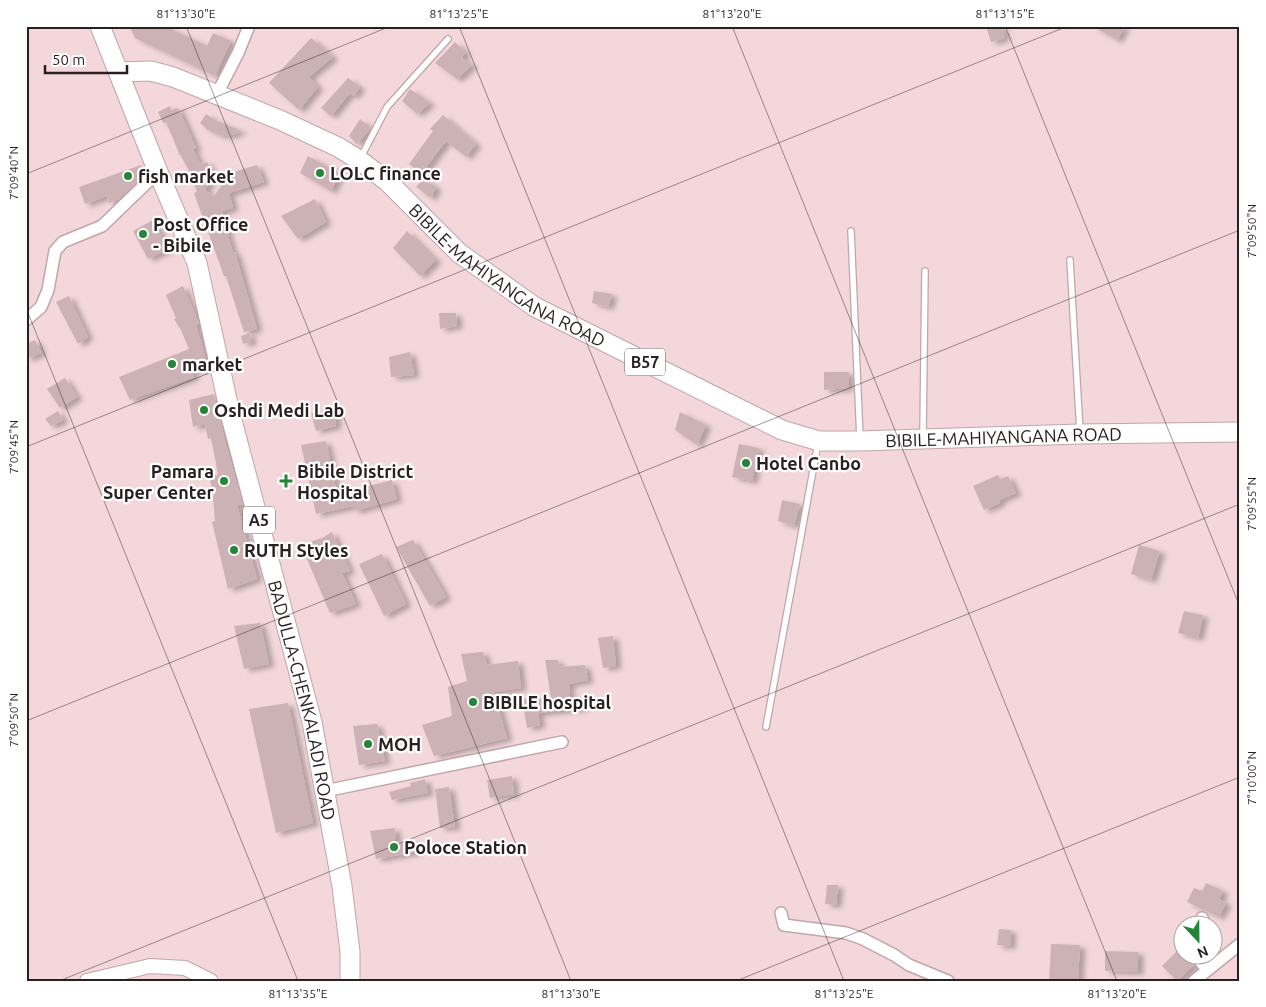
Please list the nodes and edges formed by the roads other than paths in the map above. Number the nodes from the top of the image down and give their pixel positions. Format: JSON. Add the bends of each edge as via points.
{"nodes":[{"id":1,"x":100,"y":26,"type":"edge"},
{"id":2,"x":249,"y":26,"type":"edge"},
{"id":3,"x":448,"y":39,"type":"dead end"},
{"id":4,"x":119,"y":72,"type":"junction"},
{"id":5,"x":218,"y":94,"type":"junction"},
{"id":6,"x":359,"y":160,"type":"junction"},
{"id":7,"x":158,"y":172,"type":"junction"},
{"id":8,"x":851,"y":231,"type":"dead end"},
{"id":9,"x":1070,"y":260,"type":"dead end"},
{"id":10,"x":925,"y":271,"type":"dead end"},
{"id":11,"x":26,"y":320,"type":"edge"},
{"id":12,"x":1240,"y":432,"type":"edge"},
{"id":13,"x":1080,"y":434,"type":"junction"},
{"id":14,"x":923,"y":438,"type":"junction"},
{"id":15,"x":819,"y":440,"type":"junction"},
{"id":16,"x":860,"y":441,"type":"junction"},
{"id":17,"x":766,"y":727,"type":"dead end"},
{"id":18,"x":562,"y":742,"type":"dead end"},
{"id":19,"x":325,"y":792,"type":"junction"},
{"id":20,"x":781,"y":913,"type":"dead end"},
{"id":21,"x":1240,"y":944,"type":"edge"},
{"id":22,"x":1202,"y":964,"type":"edge"},
{"id":23,"x":1207,"y":970,"type":"junction"},
{"id":24,"x":87,"y":981,"type":"edge"},
{"id":25,"x":211,"y":981,"type":"edge"},
{"id":26,"x":350,"y":981,"type":"edge"},
{"id":27,"x":948,"y":981,"type":"edge"},
{"id":28,"x":1194,"y":981,"type":"edge"}],
"edges":[{"from":1,"to":4,"type":"main road","name":"BADULLA-CHENKALADI ROAD","number":"A5"},
{"from":2,"to":5,"type":"street"},
{"from":3,"to":6,"type":"lane","via":[[387,107]]},
{"from":4,"to":5,"type":"main road","name":"BIBILE-MAHIYANGANA ROAD","number":"B57","via":[[151,71]]},
{"from":4,"to":7,"type":"main road","name":"BADULLA-CHENKALADI ROAD","number":"A5"},
{"from":5,"to":6,"type":"main road","name":"BIBILE-MAHIYANGANA ROAD","number":"B57","via":[[308,132]]},
{"from":6,"to":15,"type":"main road","name":"BIBILE-MAHIYANGANA ROAD","number":"B57","via":[[387,181],[459,254],[535,308],[782,430]]},
{"from":7,"to":11,"type":"street","via":[[102,226],[59,246],[41,306]]},
{"from":7,"to":19,"type":"main road","name":"BADULLA-CHENKALADI ROAD","number":"A5","via":[[197,263],[230,413],[312,722]]},
{"from":8,"to":16,"type":"lane"},
{"from":9,"to":13,"type":"lane"},
{"from":10,"to":14,"type":"lane"},
{"from":12,"to":13,"type":"main road","name":"BIBILE-MAHIYANGANA ROAD","number":"B57"},
{"from":13,"to":14,"type":"main road","name":"BIBILE-MAHIYANGANA ROAD","number":"B57"},
{"from":14,"to":16,"type":"main road","name":"BIBILE-MAHIYANGANA ROAD","number":"B57"},
{"from":15,"to":16,"type":"main road","name":"BIBILE-MAHIYANGANA ROAD","number":"B57"},
{"from":15,"to":17,"type":"lane"},
{"from":18,"to":19,"type":"street"},
{"from":19,"to":26,"type":"main road","name":"BADULLA-CHENKALADI ROAD","number":"A5","via":[[342,886]]},
{"from":20,"to":27,"type":"street","via":[[784,925],[846,933],[894,955],[909,966]]},
{"from":21,"to":23,"type":"street"},
{"from":22,"to":23,"type":"street"},
{"from":23,"to":28,"type":"street"},
{"from":24,"to":25,"type":"street","via":[[150,966],[184,968]]}]}
